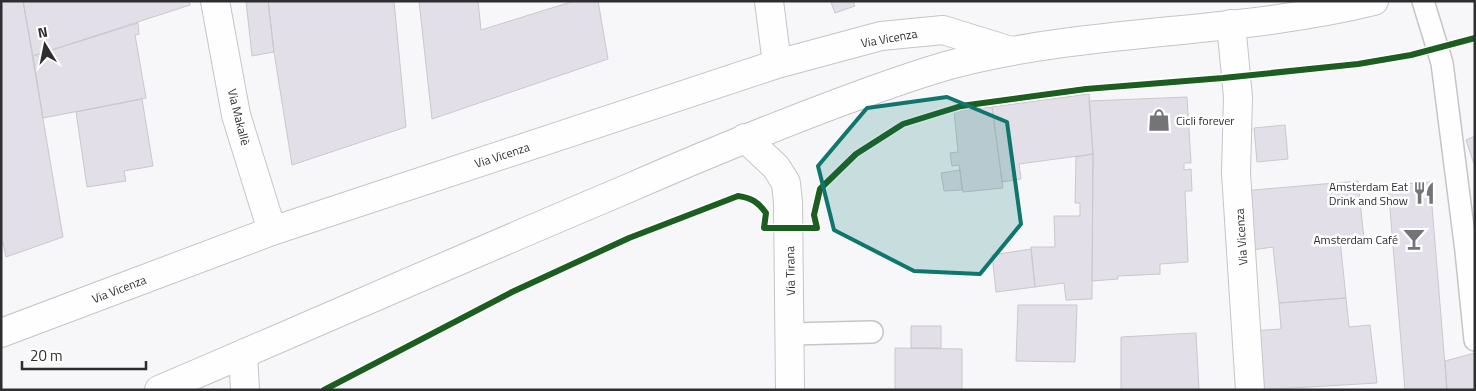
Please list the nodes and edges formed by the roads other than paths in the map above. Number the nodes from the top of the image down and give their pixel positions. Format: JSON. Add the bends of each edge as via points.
{"nodes":[{"id":1,"x":215,"y":1,"type":"edge"},
{"id":2,"x":769,"y":1,"type":"edge"},
{"id":3,"x":1374,"y":1,"type":"edge"},
{"id":4,"x":1423,"y":1,"type":"edge"},
{"id":5,"x":1282,"y":10,"type":"edge"},
{"id":6,"x":1231,"y":24,"type":"junction"},
{"id":7,"x":1011,"y":51,"type":"junction"},
{"id":8,"x":776,"y":64,"type":"junction"},
{"id":9,"x":745,"y":138,"type":"junction"},
{"id":10,"x":272,"y":231,"type":"junction"},
{"id":11,"x":872,"y":332,"type":"dead end"},
{"id":12,"x":1,"y":333,"type":"edge"},
{"id":13,"x":791,"y":334,"type":"junction"},
{"id":14,"x":1475,"y":340,"type":"edge"},
{"id":15,"x":243,"y":354,"type":"junction"},
{"id":16,"x":159,"y":390,"type":"edge"},
{"id":17,"x":245,"y":390,"type":"edge"},
{"id":18,"x":790,"y":390,"type":"edge"},
{"id":19,"x":1250,"y":390,"type":"edge"}],
"edges":[{"from":1,"to":10,"type":"street","name":"Via Makallè","via":[[236,115]]},
{"from":2,"to":8,"type":"street"},
{"from":3,"to":5,"type":"street","name":"Via Vicenza","via":[[1346,8]]},
{"from":4,"to":14,"type":"lane","via":[[1442,63]]},
{"from":5,"to":6,"type":"street","name":"Via Vicenza"},
{"from":6,"to":7,"type":"street","name":"Via Vicenza"},
{"from":6,"to":19,"type":"street","name":"Via Vicenza","via":[[1238,97],[1236,173]]},
{"from":7,"to":8,"type":"street","name":"Via Vicenza","via":[[943,30],[882,36]]},
{"from":7,"to":9,"type":"street","name":"Via Vicenza","via":[[953,64],[896,82]]},
{"from":8,"to":10,"type":"street","name":"Via Vicenza"},
{"from":9,"to":13,"type":"street","name":"Via Tirana","via":[[776,167],[786,184]]},
{"from":9,"to":15,"type":"street","name":"Via Vicenza"},
{"from":10,"to":12,"type":"street","name":"Via Vicenza"},
{"from":11,"to":13,"type":"lane"},
{"from":13,"to":18,"type":"street","name":"Via Tirana"},
{"from":15,"to":16,"type":"street","name":"Via Vicenza"},
{"from":15,"to":17,"type":"street"}]}
